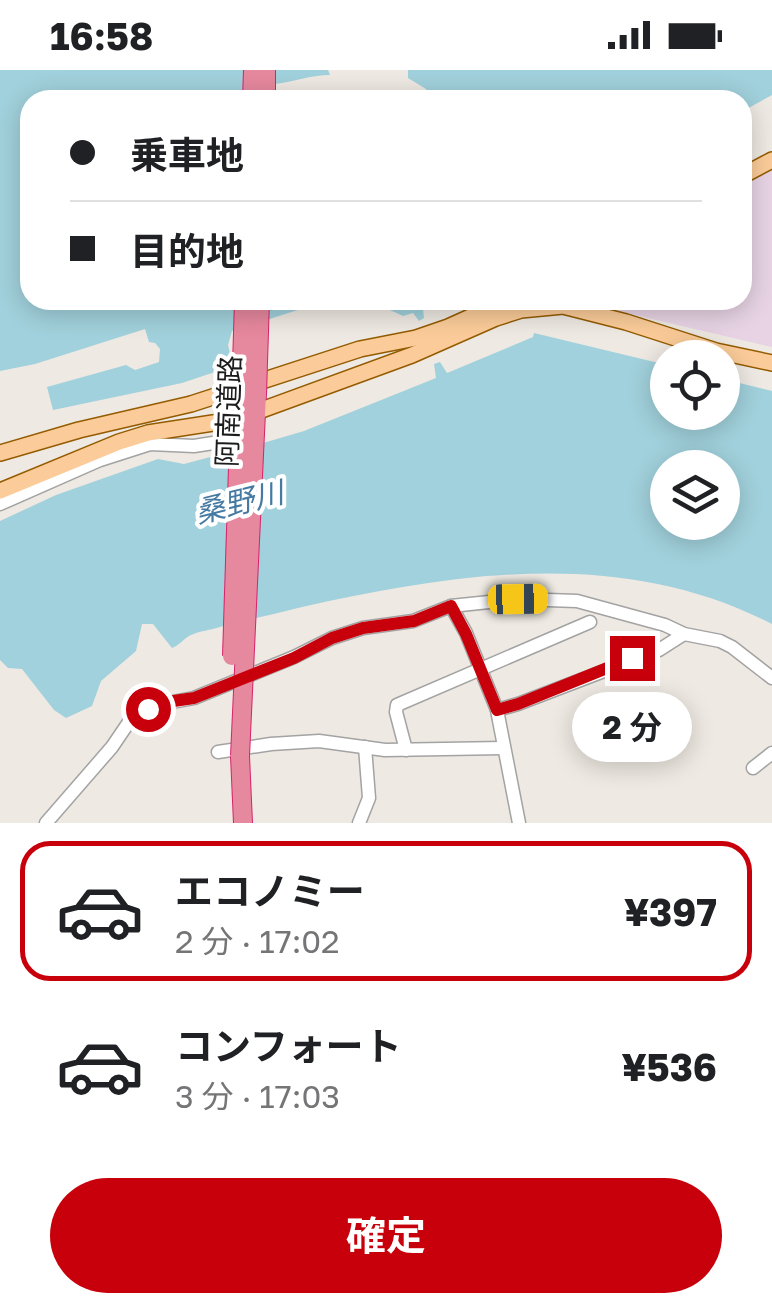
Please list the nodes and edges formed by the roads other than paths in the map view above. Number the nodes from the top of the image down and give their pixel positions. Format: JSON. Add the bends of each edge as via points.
{"nodes":[{"id":1,"x":244,"y":310,"type":"edge"},
{"id":2,"x":259,"y":310,"type":"edge"},
{"id":3,"x":486,"y":310,"type":"edge"},
{"id":4,"x":522,"y":310,"type":"edge"},
{"id":5,"x":585,"y":310,"type":"edge"},
{"id":6,"x":772,"y":363,"type":"edge"},
{"id":7,"x":248,"y":405,"type":"junction"},
{"id":8,"x":213,"y":443,"type":"dead end"},
{"id":9,"x":0,"y":453,"type":"edge"},
{"id":10,"x":0,"y":491,"type":"edge"},
{"id":11,"x":0,"y":504,"type":"edge"},
{"id":12,"x":451,"y":606,"type":"junction"},
{"id":13,"x":590,"y":622,"type":"dead end"},
{"id":14,"x":684,"y":634,"type":"junction"},
{"id":15,"x":481,"y":670,"type":"junction"},
{"id":16,"x":772,"y":678,"type":"edge"},
{"id":17,"x":497,"y":710,"type":"junction"},
{"id":18,"x":365,"y":748,"type":"junction"},
{"id":19,"x":502,"y":748,"type":"junction"},
{"id":20,"x":406,"y":750,"type":"junction"},
{"id":21,"x":772,"y":753,"type":"edge"},
{"id":22,"x":229,"y":754,"type":"junction"},
{"id":23,"x":753,"y":768,"type":"dead end"},
{"id":24,"x":46,"y":823,"type":"edge"},
{"id":25,"x":231,"y":823,"type":"edge"},
{"id":26,"x":242,"y":823,"type":"edge"},
{"id":27,"x":359,"y":823,"type":"edge"},
{"id":28,"x":519,"y":823,"type":"edge"}],
"edges":[{"from":1,"to":7,"type":"highway","name":"阿南道路","bridge":true},
{"from":2,"to":7,"type":"highway","name":"阿南道路","bridge":true},
{"from":3,"to":9,"type":"main road","via":[[416,338]]},
{"from":4,"to":7,"type":"main road","via":[[412,356]]},
{"from":5,"to":6,"type":"main road"},
{"from":7,"to":10,"type":"main road","via":[[213,423],[148,432]]},
{"from":7,"to":22,"type":"highway","name":"阿南道路","bridge":true},
{"from":8,"to":11,"type":"street","via":[[150,444]]},
{"from":12,"to":14,"type":"street","via":[[577,601]]},
{"from":12,"to":15,"type":"street"},
{"from":12,"to":24,"type":"street","via":[[332,638],[194,698],[148,709],[132,719]]},
{"from":13,"to":15,"type":"street"},
{"from":14,"to":16,"type":"street","via":[[732,647]]},
{"from":14,"to":17,"type":"street","via":[[659,650]]},
{"from":15,"to":17,"type":"street"},
{"from":15,"to":20,"type":"street","via":[[398,705]]},
{"from":17,"to":19,"type":"street"},
{"from":18,"to":20,"type":"street"},
{"from":18,"to":22,"type":"street","via":[[319,741]]},
{"from":18,"to":27,"type":"street","via":[[369,798]]},
{"from":19,"to":20,"type":"street"},
{"from":19,"to":28,"type":"street"},
{"from":21,"to":23,"type":"street"},
{"from":22,"to":25,"type":"highway","name":"阿南道路"},
{"from":22,"to":26,"type":"highway","name":"阿南道路"}]}
